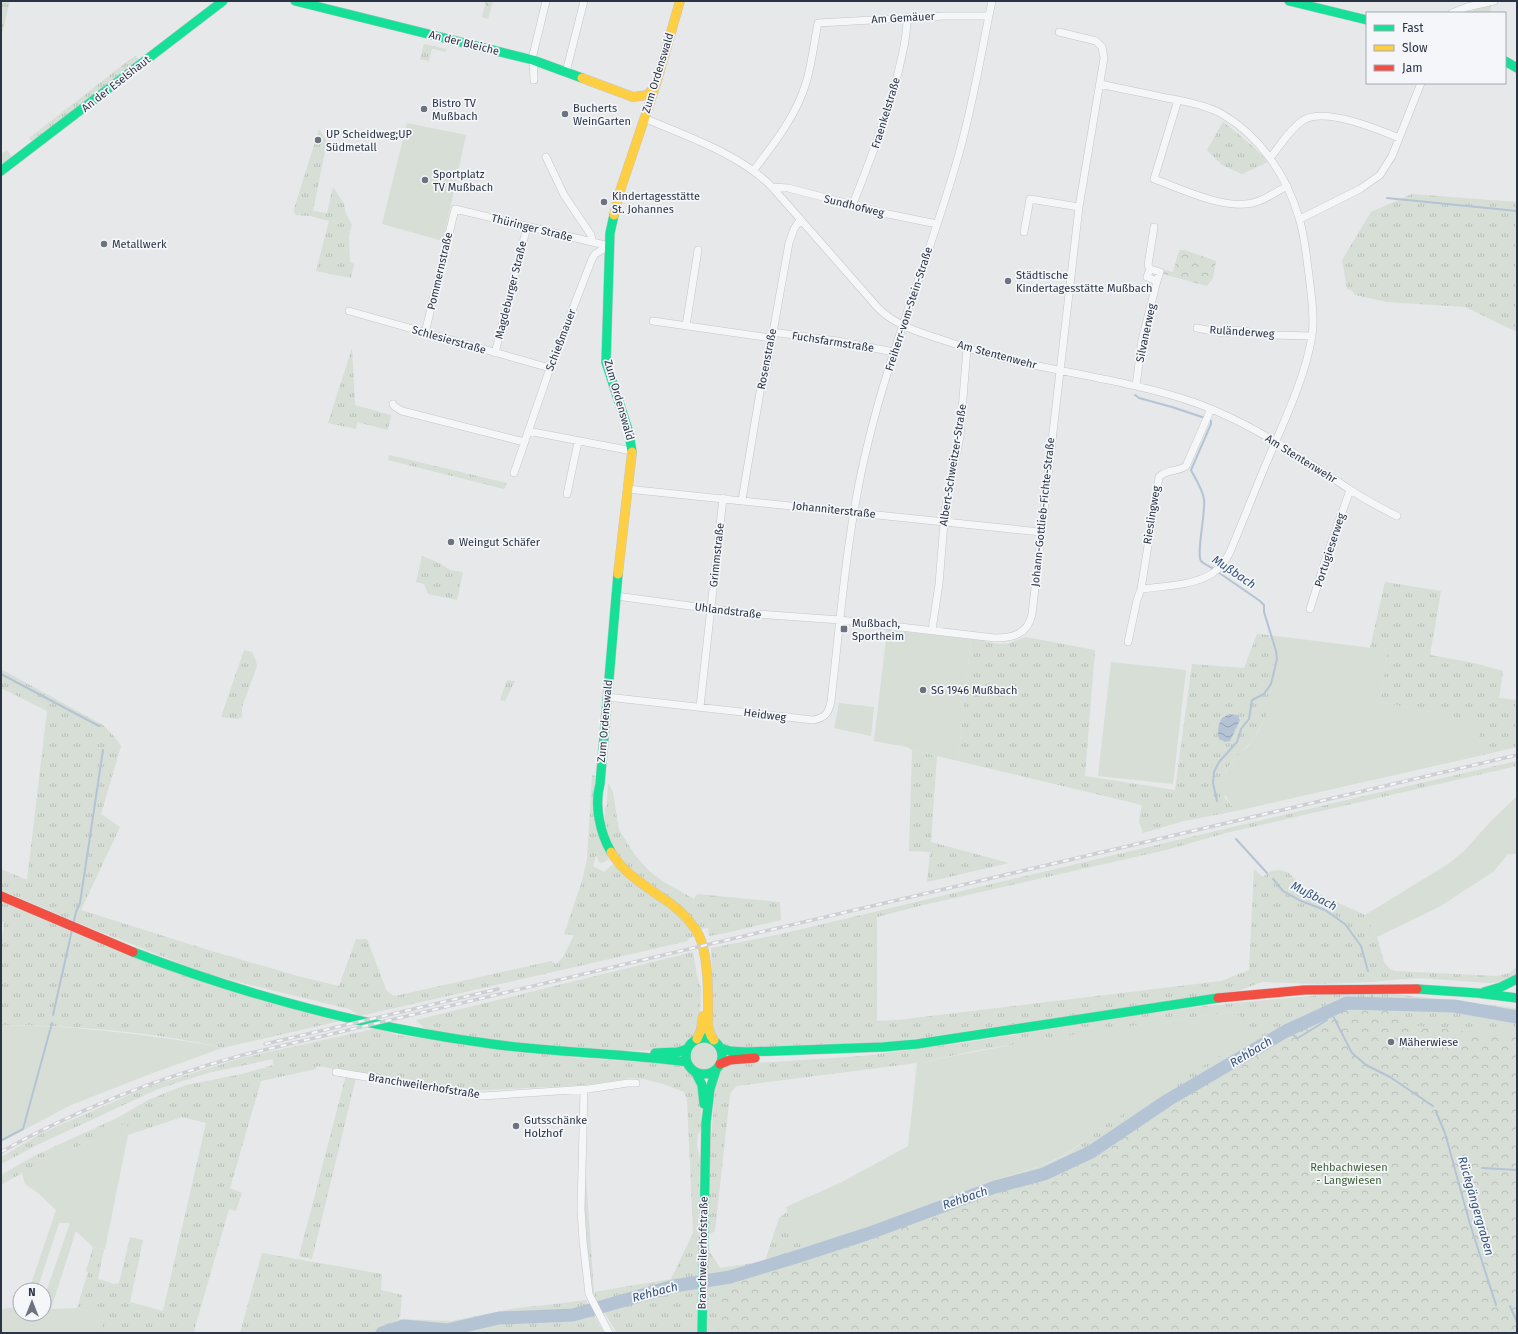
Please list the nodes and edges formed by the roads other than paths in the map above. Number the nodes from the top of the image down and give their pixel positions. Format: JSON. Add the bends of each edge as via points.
{"nodes":[{"id":1,"x":223,"y":1,"type":"edge"},
{"id":2,"x":295,"y":1,"type":"edge"},
{"id":3,"x":546,"y":1,"type":"edge"},
{"id":4,"x":584,"y":1,"type":"edge"},
{"id":5,"x":680,"y":1,"type":"edge"},
{"id":6,"x":992,"y":1,"type":"edge"},
{"id":7,"x":1289,"y":1,"type":"edge"},
{"id":8,"x":1494,"y":1,"type":"edge"},
{"id":9,"x":1457,"y":12,"type":"edge"},
{"id":10,"x":989,"y":16,"type":"junction"},
{"id":11,"x":907,"y":17,"type":"junction"},
{"id":12,"x":1366,"y":20,"type":"edge"},
{"id":13,"x":1059,"y":32,"type":"dead end"},
{"id":14,"x":533,"y":60,"type":"junction"},
{"id":15,"x":1506,"y":62,"type":"edge"},
{"id":16,"x":1517,"y":68,"type":"edge"},
{"id":17,"x":566,"y":72,"type":"junction"},
{"id":18,"x":534,"y":80,"type":"dead end"},
{"id":19,"x":656,"y":84,"type":"junction"},
{"id":20,"x":1100,"y":84,"type":"junction"},
{"id":21,"x":1421,"y":84,"type":"edge"},
{"id":22,"x":630,"y":96,"type":"junction"},
{"id":23,"x":1178,"y":100,"type":"junction"},
{"id":24,"x":646,"y":114,"type":"junction"},
{"id":25,"x":1399,"y":138,"type":"junction"},
{"id":26,"x":546,"y":157,"type":"dead end"},
{"id":27,"x":1270,"y":158,"type":"junction"},
{"id":28,"x":4,"y":169,"type":"edge"},
{"id":29,"x":753,"y":171,"type":"junction"},
{"id":30,"x":1287,"y":186,"type":"junction"},
{"id":31,"x":772,"y":187,"type":"junction"},
{"id":32,"x":852,"y":206,"type":"junction"},
{"id":33,"x":1078,"y":207,"type":"junction"},
{"id":34,"x":455,"y":209,"type":"joint"},
{"id":35,"x":1300,"y":219,"type":"junction"},
{"id":36,"x":800,"y":220,"type":"junction"},
{"id":37,"x":937,"y":224,"type":"junction"},
{"id":38,"x":527,"y":227,"type":"junction"},
{"id":39,"x":1154,"y":227,"type":"dead end"},
{"id":40,"x":1024,"y":232,"type":"dead end"},
{"id":41,"x":592,"y":242,"type":"junction"},
{"id":42,"x":609,"y":246,"type":"junction"},
{"id":43,"x":698,"y":250,"type":"dead end"},
{"id":44,"x":349,"y":311,"type":"dead end"},
{"id":45,"x":653,"y":321,"type":"dead end"},
{"id":46,"x":686,"y":326,"type":"junction"},
{"id":47,"x":903,"y":326,"type":"junction"},
{"id":48,"x":1197,"y":328,"type":"dead end"},
{"id":49,"x":426,"y":333,"type":"junction"},
{"id":50,"x":772,"y":335,"type":"junction"},
{"id":51,"x":1312,"y":336,"type":"junction"},
{"id":52,"x":967,"y":348,"type":"junction"},
{"id":53,"x":894,"y":352,"type":"junction"},
{"id":54,"x":496,"y":353,"type":"junction"},
{"id":55,"x":550,"y":368,"type":"junction"},
{"id":56,"x":1059,"y":370,"type":"junction"},
{"id":57,"x":1136,"y":386,"type":"junction"},
{"id":58,"x":393,"y":404,"type":"dead end"},
{"id":59,"x":1211,"y":409,"type":"junction"},
{"id":60,"x":528,"y":431,"type":"junction"},
{"id":61,"x":524,"y":442,"type":"junction"},
{"id":62,"x":578,"y":442,"type":"junction"},
{"id":63,"x":1275,"y":443,"type":"junction"},
{"id":64,"x":632,"y":451,"type":"junction"},
{"id":65,"x":514,"y":472,"type":"dead end"},
{"id":66,"x":627,"y":489,"type":"junction"},
{"id":67,"x":1350,"y":490,"type":"junction"},
{"id":68,"x":567,"y":494,"type":"dead end"},
{"id":69,"x":723,"y":498,"type":"junction"},
{"id":70,"x":742,"y":500,"type":"junction"},
{"id":71,"x":853,"y":512,"type":"junction"},
{"id":72,"x":1396,"y":516,"type":"dead end"},
{"id":73,"x":944,"y":523,"type":"junction"},
{"id":74,"x":1041,"y":532,"type":"junction"},
{"id":75,"x":1141,"y":589,"type":"junction"},
{"id":76,"x":616,"y":596,"type":"junction"},
{"id":77,"x":711,"y":609,"type":"junction"},
{"id":78,"x":1310,"y":609,"type":"dead end"},
{"id":79,"x":840,"y":620,"type":"junction"},
{"id":80,"x":932,"y":630,"type":"junction"},
{"id":81,"x":1128,"y":642,"type":"dead end"},
{"id":82,"x":607,"y":697,"type":"junction"},
{"id":83,"x":700,"y":707,"type":"junction"},
{"id":84,"x":1,"y":896,"type":"edge"},
{"id":85,"x":1517,"y":979,"type":"edge"},
{"id":86,"x":706,"y":982,"type":"junction"},
{"id":87,"x":1477,"y":993,"type":"junction"},
{"id":88,"x":1517,"y":998,"type":"edge"},
{"id":89,"x":697,"y":1039,"type":"junction"},
{"id":90,"x":714,"y":1040,"type":"junction"},
{"id":91,"x":883,"y":1047,"type":"junction"},
{"id":92,"x":720,"y":1048,"type":"junction"},
{"id":93,"x":687,"y":1049,"type":"junction"},
{"id":94,"x":624,"y":1055,"type":"junction"},
{"id":95,"x":687,"y":1062,"type":"junction"},
{"id":96,"x":718,"y":1067,"type":"junction"},
{"id":97,"x":336,"y":1072,"type":"dead end"},
{"id":98,"x":696,"y":1073,"type":"junction"},
{"id":99,"x":636,"y":1083,"type":"dead end"},
{"id":100,"x":584,"y":1089,"type":"junction"},
{"id":101,"x":706,"y":1124,"type":"junction"},
{"id":102,"x":609,"y":1333,"type":"edge"},
{"id":103,"x":702,"y":1333,"type":"edge"}],
"edges":[{"from":1,"to":28,"type":"main road","name":"An der Eselshaut"},
{"from":2,"to":14,"type":"main road","name":"An der Bleiche"},
{"from":3,"to":14,"type":"street"},
{"from":4,"to":17,"type":"street"},
{"from":5,"to":19,"type":"main road","name":"Zum Ordenswald"},
{"from":6,"to":10,"type":"street","name":"Freiherr-vom-Stein-Straße"},
{"from":7,"to":12,"type":"main road"},
{"from":8,"to":9,"type":"street"},
{"from":10,"to":11,"type":"street","name":"Am Gemäuer"},
{"from":10,"to":37,"type":"street","name":"Freiherr-vom-Stein-Straße","via":[[964,136]]},
{"from":11,"to":29,"type":"street","name":"Am Gemäuer","via":[[818,23],[808,75],[795,111]]},
{"from":11,"to":32,"type":"street","name":"Fraenkelstraße","via":[[904,47],[889,104],[874,152]]},
{"from":13,"to":20,"type":"street","name":"Johann-Gottlieb-Fichte-Straße","via":[[1099,44],[1104,58]]},
{"from":14,"to":17,"type":"main road","name":"An der Bleiche"},
{"from":14,"to":18,"type":"street"},
{"from":15,"to":16,"type":"main road"},
{"from":17,"to":22,"type":"main road","name":"An der Bleiche"},
{"from":19,"to":22,"type":"main road","name":"An der Bleiche","via":[[647,95]]},
{"from":19,"to":24,"type":"main road","name":"Zum Ordenswald"},
{"from":20,"to":23,"type":"street"},
{"from":20,"to":33,"type":"street","name":"Johann-Gottlieb-Fichte-Straße"},
{"from":21,"to":25,"type":"street"},
{"from":22,"to":24,"type":"main road","name":"An der Bleiche"},
{"from":23,"to":27,"type":"street","via":[[1221,113],[1245,131]]},
{"from":23,"to":30,"type":"street","via":[[1154,179],[1206,198],[1233,204],[1259,201]]},
{"from":24,"to":29,"type":"street","name":"Am Stentenwehr"},
{"from":24,"to":42,"type":"main road","name":"Zum Ordenswald","via":[[616,205]]},
{"from":25,"to":27,"type":"street","via":[[1358,122],[1309,117],[1297,125]]},
{"from":25,"to":35,"type":"street","via":[[1387,166],[1372,182]]},
{"from":26,"to":41,"type":"street","via":[[564,195],[591,235]]},
{"from":27,"to":30,"type":"street"},
{"from":29,"to":31,"type":"street","name":"Am Stentenwehr"},
{"from":30,"to":35,"type":"street"},
{"from":31,"to":32,"type":"street","name":"Sundhofweg","via":[[788,188]]},
{"from":31,"to":36,"type":"street","name":"Am Stentenwehr"},
{"from":32,"to":37,"type":"street","name":"Sundhofweg"},
{"from":33,"to":40,"type":"street","via":[[1030,199]]},
{"from":33,"to":56,"type":"street","name":"Johann-Gottlieb-Fichte-Straße"},
{"from":34,"to":38,"type":"street","name":"Thüringer Straße"},
{"from":34,"to":49,"type":"street","name":"Pommernstraße"},
{"from":35,"to":51,"type":"street","via":[[1312,308]]},
{"from":36,"to":47,"type":"street","name":"Am Stentenwehr","via":[[879,309],[888,318]]},
{"from":36,"to":50,"type":"street","name":"Rosenstraße","via":[[789,243]]},
{"from":37,"to":47,"type":"street","name":"Freiherr-vom-Stein-Straße"},
{"from":38,"to":41,"type":"street","name":"Thüringer Straße"},
{"from":38,"to":54,"type":"street","name":"Magdeburger Straße"},
{"from":39,"to":57,"type":"street","name":"Silvanerweg","via":[[1147,277],[1157,281],[1157,284],[1142,340]]},
{"from":41,"to":42,"type":"street","name":"Thüringer Straße"},
{"from":42,"to":55,"type":"street","name":"Schießmauer","via":[[595,254],[592,259]]},
{"from":42,"to":64,"type":"main road","name":"Zum Ordenswald","via":[[606,362],[629,433]]},
{"from":43,"to":46,"type":"street"},
{"from":44,"to":49,"type":"street","name":"Schlesierstraße"},
{"from":45,"to":46,"type":"street","name":"Fuchsfarmstraße"},
{"from":46,"to":50,"type":"street","name":"Fuchsfarmstraße"},
{"from":47,"to":52,"type":"street","name":"Am Stentenwehr"},
{"from":47,"to":53,"type":"street","name":"Freiherr-vom-Stein-Straße"},
{"from":48,"to":51,"type":"street","name":"Ruländerweg","via":[[1223,333],[1235,330],[1271,335]]},
{"from":49,"to":54,"type":"street","name":"Schlesierstraße"},
{"from":50,"to":53,"type":"street","name":"Fuchsfarmstraße","via":[[837,341]]},
{"from":50,"to":70,"type":"street","name":"Rosenstraße"},
{"from":51,"to":63,"type":"street","via":[[1299,383]]},
{"from":52,"to":56,"type":"street","name":"Am Stentenwehr"},
{"from":52,"to":73,"type":"street","name":"Albert-Schweitzer-Straße","via":[[960,436]]},
{"from":53,"to":71,"type":"street","name":"Freiherr-vom-Stein-Straße","via":[[868,441]]},
{"from":54,"to":55,"type":"street","name":"Schlesierstraße"},
{"from":55,"to":60,"type":"street","name":"Schießmauer"},
{"from":56,"to":57,"type":"street","name":"Am Stentenwehr"},
{"from":56,"to":74,"type":"street","name":"Johann-Gottlieb-Fichte-Straße"},
{"from":57,"to":59,"type":"street","name":"Am Stentenwehr"},
{"from":58,"to":61,"type":"street","via":[[402,411]]},
{"from":59,"to":63,"type":"street","name":"Am Stentenwehr"},
{"from":59,"to":75,"type":"street","name":"Rieslingweg","via":[[1186,466],[1162,473],[1159,477]]},
{"from":60,"to":61,"type":"street","name":"Schießmauer"},
{"from":60,"to":62,"type":"street"},
{"from":61,"to":65,"type":"street","name":"Schießmauer"},
{"from":62,"to":64,"type":"street"},
{"from":62,"to":68,"type":"street"},
{"from":63,"to":67,"type":"street","name":"Am Stentenwehr"},
{"from":63,"to":75,"type":"street","via":[[1229,554],[1217,570],[1198,580]]},
{"from":64,"to":66,"type":"main road","name":"Zum Ordenswald"},
{"from":66,"to":69,"type":"street","name":"Johanniterstraße"},
{"from":66,"to":76,"type":"main road","name":"Zum Ordenswald"},
{"from":67,"to":72,"type":"street","name":"Am Stentenwehr"},
{"from":67,"to":78,"type":"street","name":"Portugieserweg"},
{"from":69,"to":70,"type":"street","name":"Johanniterstraße"},
{"from":69,"to":77,"type":"street","name":"Grimmstraße"},
{"from":70,"to":71,"type":"street","name":"Johanniterstraße"},
{"from":71,"to":73,"type":"street","name":"Johanniterstraße"},
{"from":71,"to":79,"type":"street","name":"Freiherr-vom-Stein-Straße"},
{"from":73,"to":74,"type":"street","name":"Johanniterstraße"},
{"from":73,"to":80,"type":"street","name":"Albert-Schweitzer-Straße"},
{"from":74,"to":80,"type":"street","name":"Johann-Gottlieb-Fichte-Straße","via":[[1032,614],[1026,628],[1005,638]]},
{"from":75,"to":81,"type":"street","name":"Rieslingweg"},
{"from":76,"to":77,"type":"street","name":"Uhlandstraße"},
{"from":76,"to":82,"type":"main road","name":"Zum Ordenswald"},
{"from":77,"to":79,"type":"street","name":"Uhlandstraße","via":[[766,616]]},
{"from":77,"to":83,"type":"street","name":"Grimmstraße"},
{"from":79,"to":80,"type":"street","name":"Johann-Gottlieb-Fichte-Straße"},
{"from":79,"to":83,"type":"street","name":"Heidweg","via":[[830,708],[824,717],[813,720]]},
{"from":82,"to":83,"type":"street","name":"Heidweg"},
{"from":82,"to":86,"type":"main road","name":"Zum Ordenswald","via":[[600,784],[603,804],[600,824],[603,838],[608,851],[620,866],[636,881],[682,913],[694,928],[703,944]]},
{"from":84,"to":94,"type":"main road","via":[[185,971],[337,1016],[436,1036],[511,1047]]},
{"from":85,"to":87,"type":"main road","via":[[1501,987]]},
{"from":86,"to":89,"type":"main road","name":"Zum Ordenswald","via":[[702,1027]]},
{"from":86,"to":90,"type":"main road","name":"Zum Ordenswald","via":[[708,1026]]},
{"from":87,"to":88,"type":"main road"},
{"from":87,"to":91,"type":"main road","via":[[1423,989],[1326,989],[1271,993],[1209,999],[938,1041]]},
{"from":89,"to":90,"type":"main road"},
{"from":89,"to":93,"type":"main road"},
{"from":90,"to":92,"type":"main road"},
{"from":91,"to":92,"type":"main road","via":[[746,1052]]},
{"from":91,"to":96,"type":"main road","via":[[735,1060]]},
{"from":92,"to":96,"type":"main road","via":[[722,1057]]},
{"from":93,"to":94,"type":"main road","via":[[678,1052]]},
{"from":93,"to":95,"type":"main road"},
{"from":94,"to":95,"type":"main road"},
{"from":95,"to":98,"type":"main road"},
{"from":96,"to":98,"type":"main road","via":[[708,1074]]},
{"from":96,"to":101,"type":"main road","name":"Branchweilerhofstraße","via":[[711,1082]]},
{"from":97,"to":100,"type":"street","name":"Branchweilerhofstraße","via":[[482,1096]]},
{"from":98,"to":101,"type":"main road","name":"Branchweilerhofstraße","via":[[702,1085]]},
{"from":99,"to":100,"type":"street","name":"Branchweilerhofstraße"},
{"from":100,"to":102,"type":"street","via":[[581,1210],[583,1241],[589,1294]]},
{"from":101,"to":103,"type":"main road","name":"Branchweilerhofstraße"}]}
